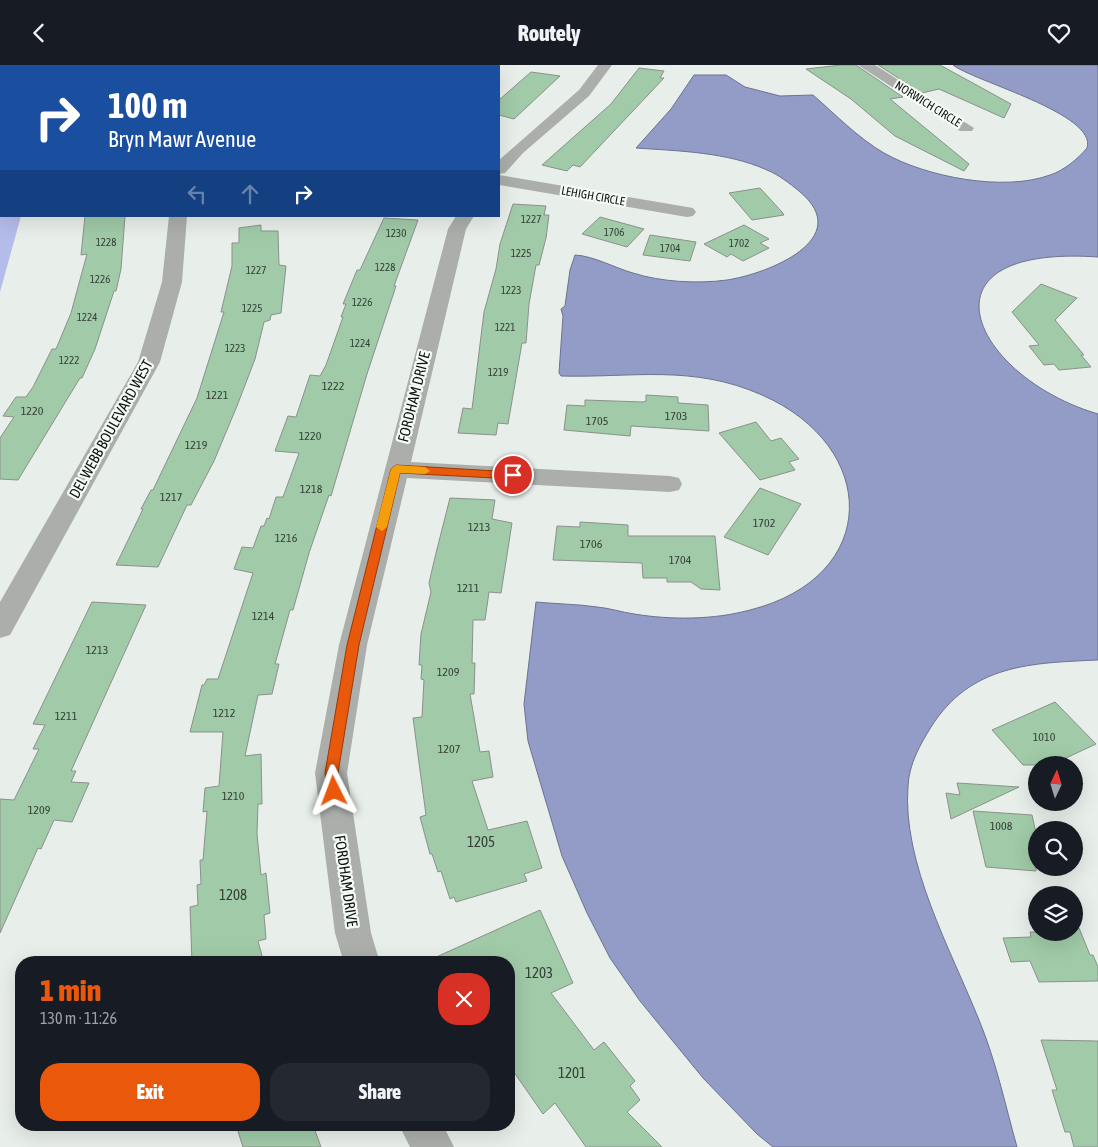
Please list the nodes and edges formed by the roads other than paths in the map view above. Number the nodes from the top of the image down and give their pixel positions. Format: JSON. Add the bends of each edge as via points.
{"nodes":[{"id":1,"x":605,"y":65,"type":"edge"},
{"id":2,"x":865,"y":65,"type":"edge"},
{"id":3,"x":966,"y":127,"type":"dead end"},
{"id":4,"x":500,"y":168,"type":"edge"},
{"id":5,"x":500,"y":179,"type":"edge"},
{"id":6,"x":687,"y":211,"type":"dead end"},
{"id":7,"x":178,"y":217,"type":"edge"},
{"id":8,"x":464,"y":217,"type":"edge"},
{"id":9,"x":396,"y":469,"type":"junction"},
{"id":10,"x":670,"y":484,"type":"dead end"},
{"id":11,"x":0,"y":627,"type":"edge"},
{"id":12,"x":360,"y":956,"type":"edge"},
{"id":13,"x":423,"y":1131,"type":"edge"},
{"id":14,"x":434,"y":1147,"type":"edge"}],
"edges":[{"from":1,"to":4,"type":"street","via":[[584,93]]},
{"from":2,"to":3,"type":"street","name":"NORWICH CIRCLE"},
{"from":5,"to":6,"type":"street","name":"LEHIGH CIRCLE"},
{"from":7,"to":11,"type":"street","name":"DEL WEBB BOULEVARD WEST","via":[[172,281],[149,362]]},
{"from":8,"to":9,"type":"street","name":"FORDHAM DRIVE","via":[[456,229]]},
{"from":9,"to":10,"type":"street"},
{"from":9,"to":12,"type":"street","name":"FORDHAM DRIVE","via":[[353,645],[331,773],[352,933]]},
{"from":13,"to":14,"type":"street"}]}
